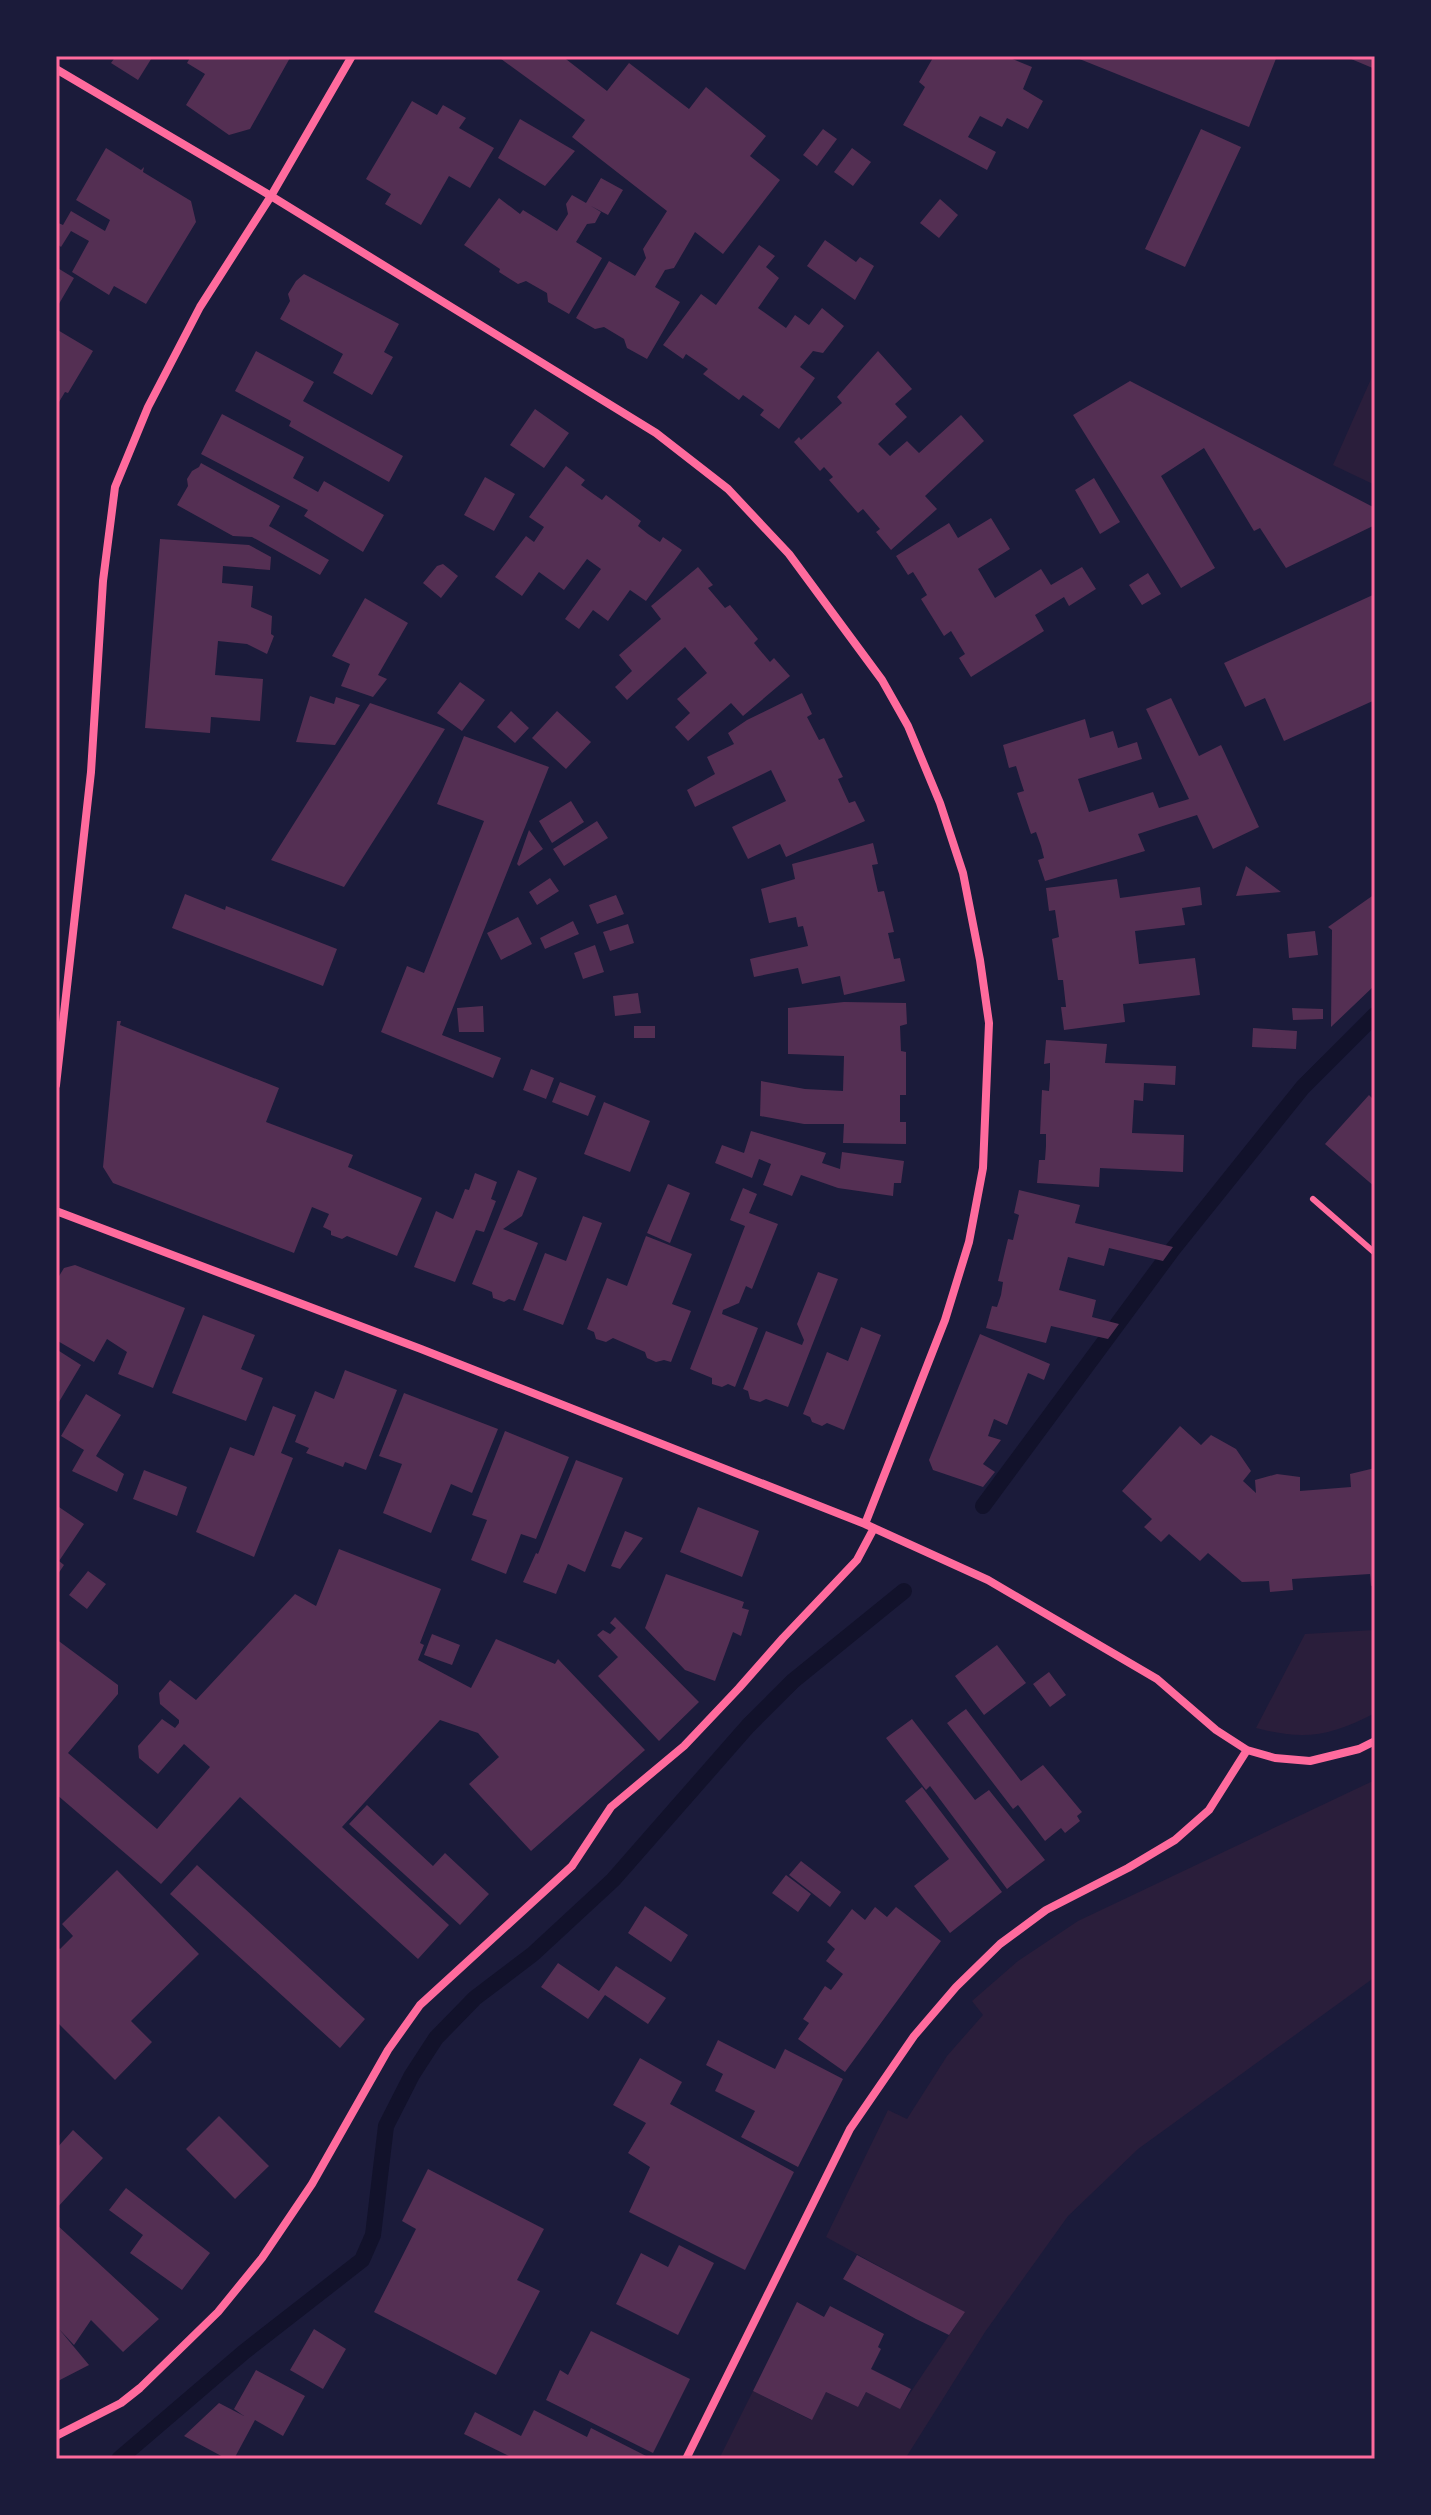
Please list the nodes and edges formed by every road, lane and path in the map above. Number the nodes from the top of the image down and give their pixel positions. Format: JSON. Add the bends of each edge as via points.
{"nodes":[{"id":1,"x":352,"y":56,"type":"edge"},
{"id":2,"x":56,"y":69,"type":"edge"},
{"id":3,"x":271,"y":196,"type":"junction"},
{"id":4,"x":56,"y":1085,"type":"edge"},
{"id":5,"x":1313,"y":1199,"type":"dead end"},
{"id":6,"x":56,"y":1211,"type":"edge"},
{"id":7,"x":1375,"y":1253,"type":"edge"},
{"id":8,"x":870,"y":1526,"type":"junction"},
{"id":9,"x":1375,"y":1741,"type":"edge"},
{"id":10,"x":1247,"y":1750,"type":"junction"},
{"id":11,"x":56,"y":2436,"type":"edge"},
{"id":12,"x":686,"y":2459,"type":"edge"}],
"edges":[{"from":1,"to":3,"type":"street"},
{"from":2,"to":3,"type":"street"},
{"from":3,"to":4,"type":"street","via":[[200,307],[148,407],[115,487],[103,581],[91,772]]},
{"from":3,"to":8,"type":"street","via":[[656,433],[728,489],[789,554],[882,680],[908,726],[963,873],[980,960],[989,1023],[983,1168],[969,1242],[945,1320]]},
{"from":5,"to":7,"type":"lane"},
{"from":6,"to":8,"type":"street"},
{"from":8,"to":10,"type":"street","via":[[988,1580],[1157,1679]]},
{"from":8,"to":11,"type":"street","via":[[857,1560],[684,1746],[611,1807],[572,1866],[420,2005],[388,2050],[312,2184],[218,2312],[121,2403]]},
{"from":9,"to":10,"type":"street","via":[[1310,1761]]},
{"from":10,"to":12,"type":"street","via":[[1209,1810],[1175,1840],[1046,1910],[1000,1944],[914,2036],[850,2129]]}]}
